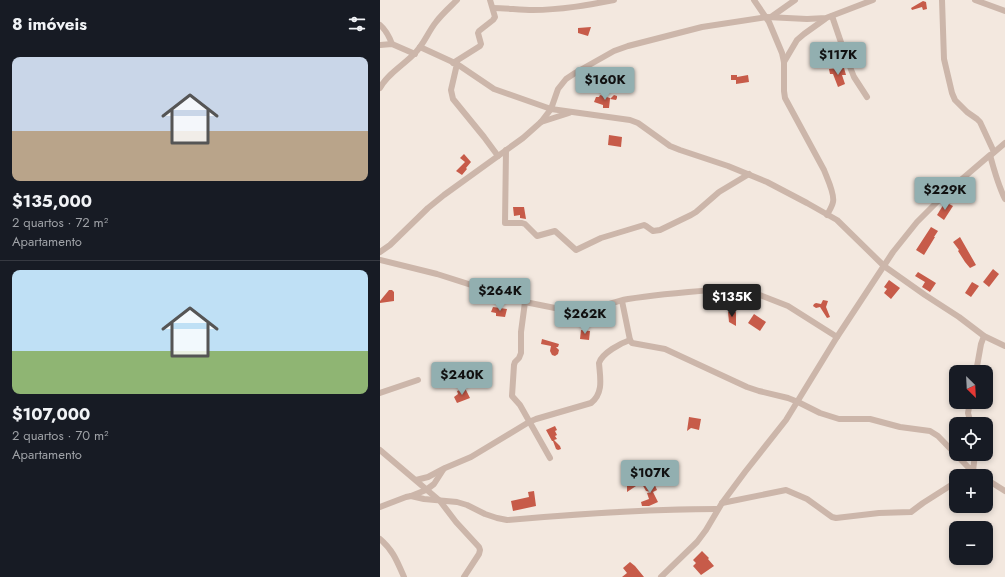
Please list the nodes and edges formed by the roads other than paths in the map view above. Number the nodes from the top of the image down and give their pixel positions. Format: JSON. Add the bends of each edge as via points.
{"nodes":[{"id":1,"x":457,"y":0,"type":"edge"},
{"id":2,"x":490,"y":0,"type":"edge"},
{"id":3,"x":614,"y":0,"type":"edge"},
{"id":4,"x":754,"y":0,"type":"edge"},
{"id":5,"x":795,"y":0,"type":"edge"},
{"id":6,"x":873,"y":0,"type":"edge"},
{"id":7,"x":942,"y":0,"type":"edge"},
{"id":8,"x":975,"y":0,"type":"edge"},
{"id":9,"x":493,"y":8,"type":"junction"},
{"id":10,"x":1005,"y":11,"type":"edge"},
{"id":11,"x":769,"y":17,"type":"junction"},
{"id":12,"x":829,"y":17,"type":"junction"},
{"id":13,"x":380,"y":25,"type":"edge"},
{"id":14,"x":392,"y":44,"type":"junction"},
{"id":15,"x":380,"y":45,"type":"edge"},
{"id":16,"x":420,"y":48,"type":"junction"},
{"id":17,"x":415,"y":54,"type":"junction"},
{"id":18,"x":784,"y":62,"type":"junction"},
{"id":19,"x":455,"y":64,"type":"junction"},
{"id":20,"x":380,"y":88,"type":"edge"},
{"id":21,"x":867,"y":97,"type":"dead end"},
{"id":22,"x":551,"y":109,"type":"junction"},
{"id":23,"x":570,"y":112,"type":"junction"},
{"id":24,"x":541,"y":122,"type":"junction"},
{"id":25,"x":1005,"y":143,"type":"edge"},
{"id":26,"x":506,"y":150,"type":"junction"},
{"id":27,"x":992,"y":154,"type":"junction"},
{"id":28,"x":498,"y":156,"type":"junction"},
{"id":29,"x":749,"y":174,"type":"junction"},
{"id":30,"x":1005,"y":199,"type":"edge"},
{"id":31,"x":827,"y":215,"type":"junction"},
{"id":32,"x":380,"y":252,"type":"edge"},
{"id":33,"x":380,"y":260,"type":"edge"},
{"id":34,"x":884,"y":266,"type":"junction"},
{"id":35,"x":622,"y":301,"type":"junction"},
{"id":36,"x":525,"y":302,"type":"junction"},
{"id":37,"x":984,"y":336,"type":"junction"},
{"id":38,"x":837,"y":337,"type":"junction"},
{"id":39,"x":630,"y":340,"type":"junction"},
{"id":40,"x":1005,"y":346,"type":"edge"},
{"id":41,"x":977,"y":365,"type":"edge"},
{"id":42,"x":418,"y":380,"type":"dead end"},
{"id":43,"x":380,"y":393,"type":"edge"},
{"id":44,"x":798,"y":402,"type":"junction"},
{"id":45,"x":529,"y":422,"type":"junction"},
{"id":46,"x":380,"y":450,"type":"edge"},
{"id":47,"x":550,"y":458,"type":"dead end"},
{"id":48,"x":972,"y":469,"type":"edge"},
{"id":49,"x":442,"y":470,"type":"junction"},
{"id":50,"x":416,"y":480,"type":"junction"},
{"id":51,"x":993,"y":483,"type":"edge"},
{"id":52,"x":949,"y":486,"type":"edge"},
{"id":53,"x":426,"y":490,"type":"junction"},
{"id":54,"x":1005,"y":491,"type":"edge"},
{"id":55,"x":411,"y":496,"type":"junction"},
{"id":56,"x":440,"y":501,"type":"junction"},
{"id":57,"x":722,"y":503,"type":"junction"},
{"id":58,"x":380,"y":507,"type":"edge"},
{"id":59,"x":717,"y":509,"type":"junction"},
{"id":60,"x":380,"y":539,"type":"edge"},
{"id":61,"x":404,"y":577,"type":"edge"},
{"id":62,"x":464,"y":577,"type":"edge"},
{"id":63,"x":661,"y":577,"type":"edge"}],
"edges":[{"from":1,"to":16,"type":"street","via":[[441,15]]},
{"from":2,"to":9,"type":"street"},
{"from":3,"to":9,"type":"street","via":[[538,10]]},
{"from":4,"to":11,"type":"street"},
{"from":5,"to":11,"type":"street"},
{"from":6,"to":12,"type":"street"},
{"from":7,"to":27,"type":"street","via":[[944,59],[952,93],[955,100],[980,122]]},
{"from":8,"to":10,"type":"street"},
{"from":9,"to":19,"type":"street","via":[[494,20],[478,33],[480,46]]},
{"from":11,"to":12,"type":"street","via":[[807,20]]},
{"from":11,"to":18,"type":"street"},
{"from":11,"to":22,"type":"street","via":[[702,26],[614,51],[566,79],[558,89]]},
{"from":12,"to":18,"type":"street","via":[[797,40]]},
{"from":12,"to":21,"type":"street","via":[[854,77]]},
{"from":13,"to":14,"type":"street","via":[[386,30]]},
{"from":14,"to":15,"type":"street"},
{"from":14,"to":17,"type":"street"},
{"from":16,"to":17,"type":"street"},
{"from":16,"to":19,"type":"street"},
{"from":17,"to":20,"type":"street"},
{"from":18,"to":31,"type":"street","via":[[786,98],[824,170],[833,197]]},
{"from":19,"to":22,"type":"street","via":[[494,89]]},
{"from":19,"to":28,"type":"street","via":[[451,90],[453,99]]},
{"from":22,"to":23,"type":"street"},
{"from":22,"to":24,"type":"street"},
{"from":23,"to":24,"type":"street"},
{"from":23,"to":29,"type":"street","via":[[630,120],[670,146]]},
{"from":24,"to":26,"type":"street"},
{"from":25,"to":27,"type":"street"},
{"from":26,"to":28,"type":"street"},
{"from":26,"to":29,"type":"street","via":[[505,223],[525,224],[538,236],[555,232],[576,250],[601,238],[644,225],[653,231],[660,230],[696,212],[719,192]]},
{"from":27,"to":30,"type":"street"},
{"from":27,"to":34,"type":"street","via":[[948,191],[917,222]]},
{"from":28,"to":32,"type":"street","via":[[428,208]]},
{"from":29,"to":31,"type":"street"},
{"from":31,"to":34,"type":"street","via":[[837,220]]},
{"from":33,"to":36,"type":"street","via":[[437,274]]},
{"from":34,"to":37,"type":"street"},
{"from":34,"to":38,"type":"street"},
{"from":35,"to":36,"type":"street","via":[[583,312]]},
{"from":35,"to":38,"type":"street","via":[[738,288],[788,306]]},
{"from":35,"to":39,"type":"street"},
{"from":36,"to":45,"type":"street","via":[[521,353],[514,365],[512,396]]},
{"from":37,"to":40,"type":"street"},
{"from":37,"to":41,"type":"street"},
{"from":38,"to":44,"type":"street"},
{"from":39,"to":44,"type":"street","via":[[632,343],[665,349],[759,391]]},
{"from":39,"to":45,"type":"street","via":[[600,359],[601,385],[594,401]]},
{"from":42,"to":43,"type":"street"},
{"from":44,"to":48,"type":"street","via":[[839,419],[870,419],[930,431]]},
{"from":44,"to":57,"type":"street"},
{"from":45,"to":47,"type":"street"},
{"from":45,"to":49,"type":"street","via":[[479,453]]},
{"from":46,"to":50,"type":"street"},
{"from":49,"to":50,"type":"street"},
{"from":49,"to":53,"type":"street","via":[[434,484]]},
{"from":50,"to":53,"type":"street"},
{"from":51,"to":54,"type":"street"},
{"from":52,"to":57,"type":"street","via":[[913,511],[836,518],[804,497],[786,490]]},
{"from":53,"to":55,"type":"street"},
{"from":53,"to":56,"type":"street"},
{"from":55,"to":56,"type":"street"},
{"from":55,"to":58,"type":"street"},
{"from":56,"to":59,"type":"street","via":[[468,505],[485,514],[507,520],[674,509]]},
{"from":56,"to":62,"type":"street","via":[[480,550]]},
{"from":57,"to":59,"type":"street"},
{"from":59,"to":63,"type":"street","via":[[697,542]]},
{"from":60,"to":61,"type":"street","via":[[396,558]]}]}
